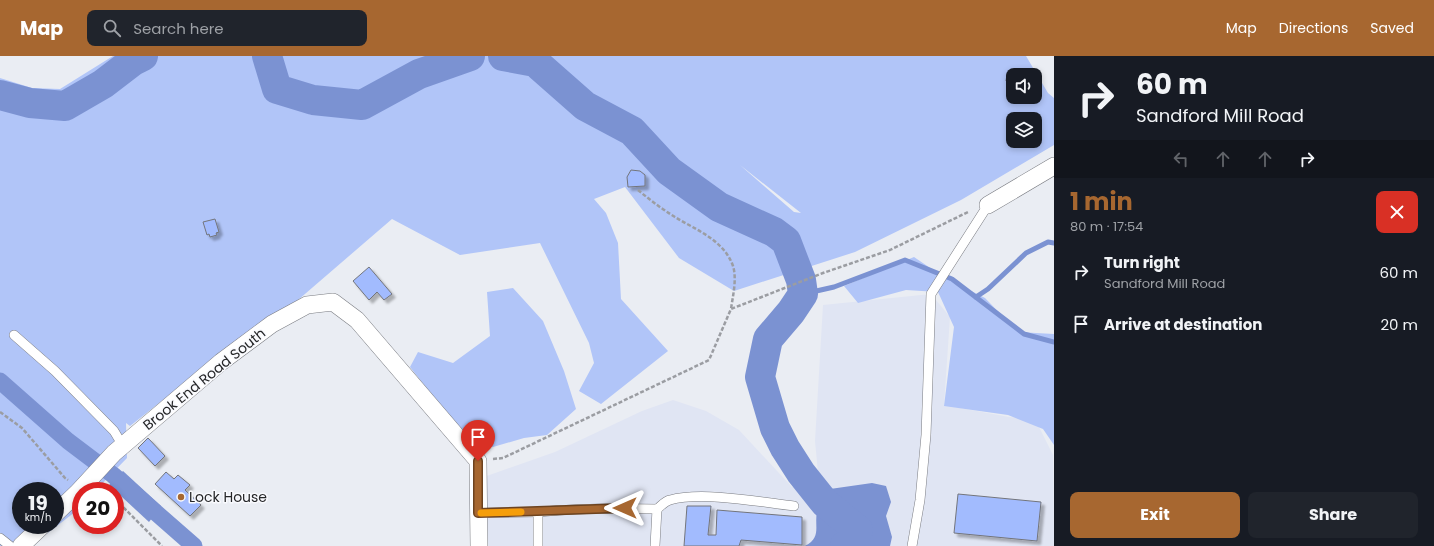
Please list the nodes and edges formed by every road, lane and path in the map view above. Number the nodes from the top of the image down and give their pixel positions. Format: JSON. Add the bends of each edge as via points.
{"nodes":[{"id":1,"x":1054,"y":166,"type":"edge"},
{"id":2,"x":638,"y":190,"type":"dead end"},
{"id":3,"x":988,"y":205,"type":"junction"},
{"id":4,"x":731,"y":308,"type":"junction"},
{"id":5,"x":14,"y":335,"type":"dead end"},
{"id":6,"x":0,"y":412,"type":"edge"},
{"id":7,"x":118,"y":449,"type":"junction"},
{"id":8,"x":478,"y":461,"type":"junction"},
{"id":9,"x":89,"y":480,"type":"junction"},
{"id":10,"x":64,"y":505,"type":"edge"},
{"id":11,"x":794,"y":506,"type":"dead end"},
{"id":12,"x":124,"y":508,"type":"edge"},
{"id":13,"x":657,"y":508,"type":"junction"},
{"id":14,"x":538,"y":512,"type":"junction"},
{"id":15,"x":478,"y":513,"type":"junction"},
{"id":16,"x":33,"y":534,"type":"edge"},
{"id":17,"x":0,"y":538,"type":"edge"},
{"id":18,"x":10,"y":546,"type":"edge"},
{"id":19,"x":20,"y":546,"type":"edge"},
{"id":20,"x":162,"y":546,"type":"edge"},
{"id":21,"x":479,"y":546,"type":"edge"},
{"id":22,"x":538,"y":546,"type":"edge"},
{"id":23,"x":655,"y":546,"type":"edge"},
{"id":24,"x":912,"y":546,"type":"edge"}],
"edges":[{"from":1,"to":3,"type":"street"},
{"from":2,"to":4,"type":"path","via":[[651,201],[715,240],[726,253],[733,266],[735,281]]},
{"from":3,"to":4,"type":"path","via":[[890,250]]},
{"from":3,"to":24,"type":"lane","via":[[931,294],[926,435],[920,500]]},
{"from":4,"to":8,"type":"path","via":[[709,360],[503,458]]},
{"from":5,"to":7,"type":"lane","via":[[55,371],[114,432]]},
{"from":6,"to":9,"type":"path","via":[[22,428],[65,478]]},
{"from":7,"to":8,"type":"street","name":"Brook End Road South","via":[[221,362],[272,324],[307,305],[333,302],[357,320]]},
{"from":7,"to":9,"type":"street","name":"Brook End Road South"},
{"from":8,"to":15,"type":"street"},
{"from":9,"to":10,"type":"street","name":"Brook End Road South"},
{"from":11,"to":13,"type":"lane","via":[[691,497],[668,500]]},
{"from":12,"to":20,"type":"path"},
{"from":13,"to":14,"type":"lane"},
{"from":13,"to":23,"type":"lane"},
{"from":14,"to":15,"type":"lane"},
{"from":14,"to":22,"type":"lane"},
{"from":15,"to":21,"type":"street"},
{"from":16,"to":19,"type":"street"},
{"from":17,"to":18,"type":"lane"}]}
